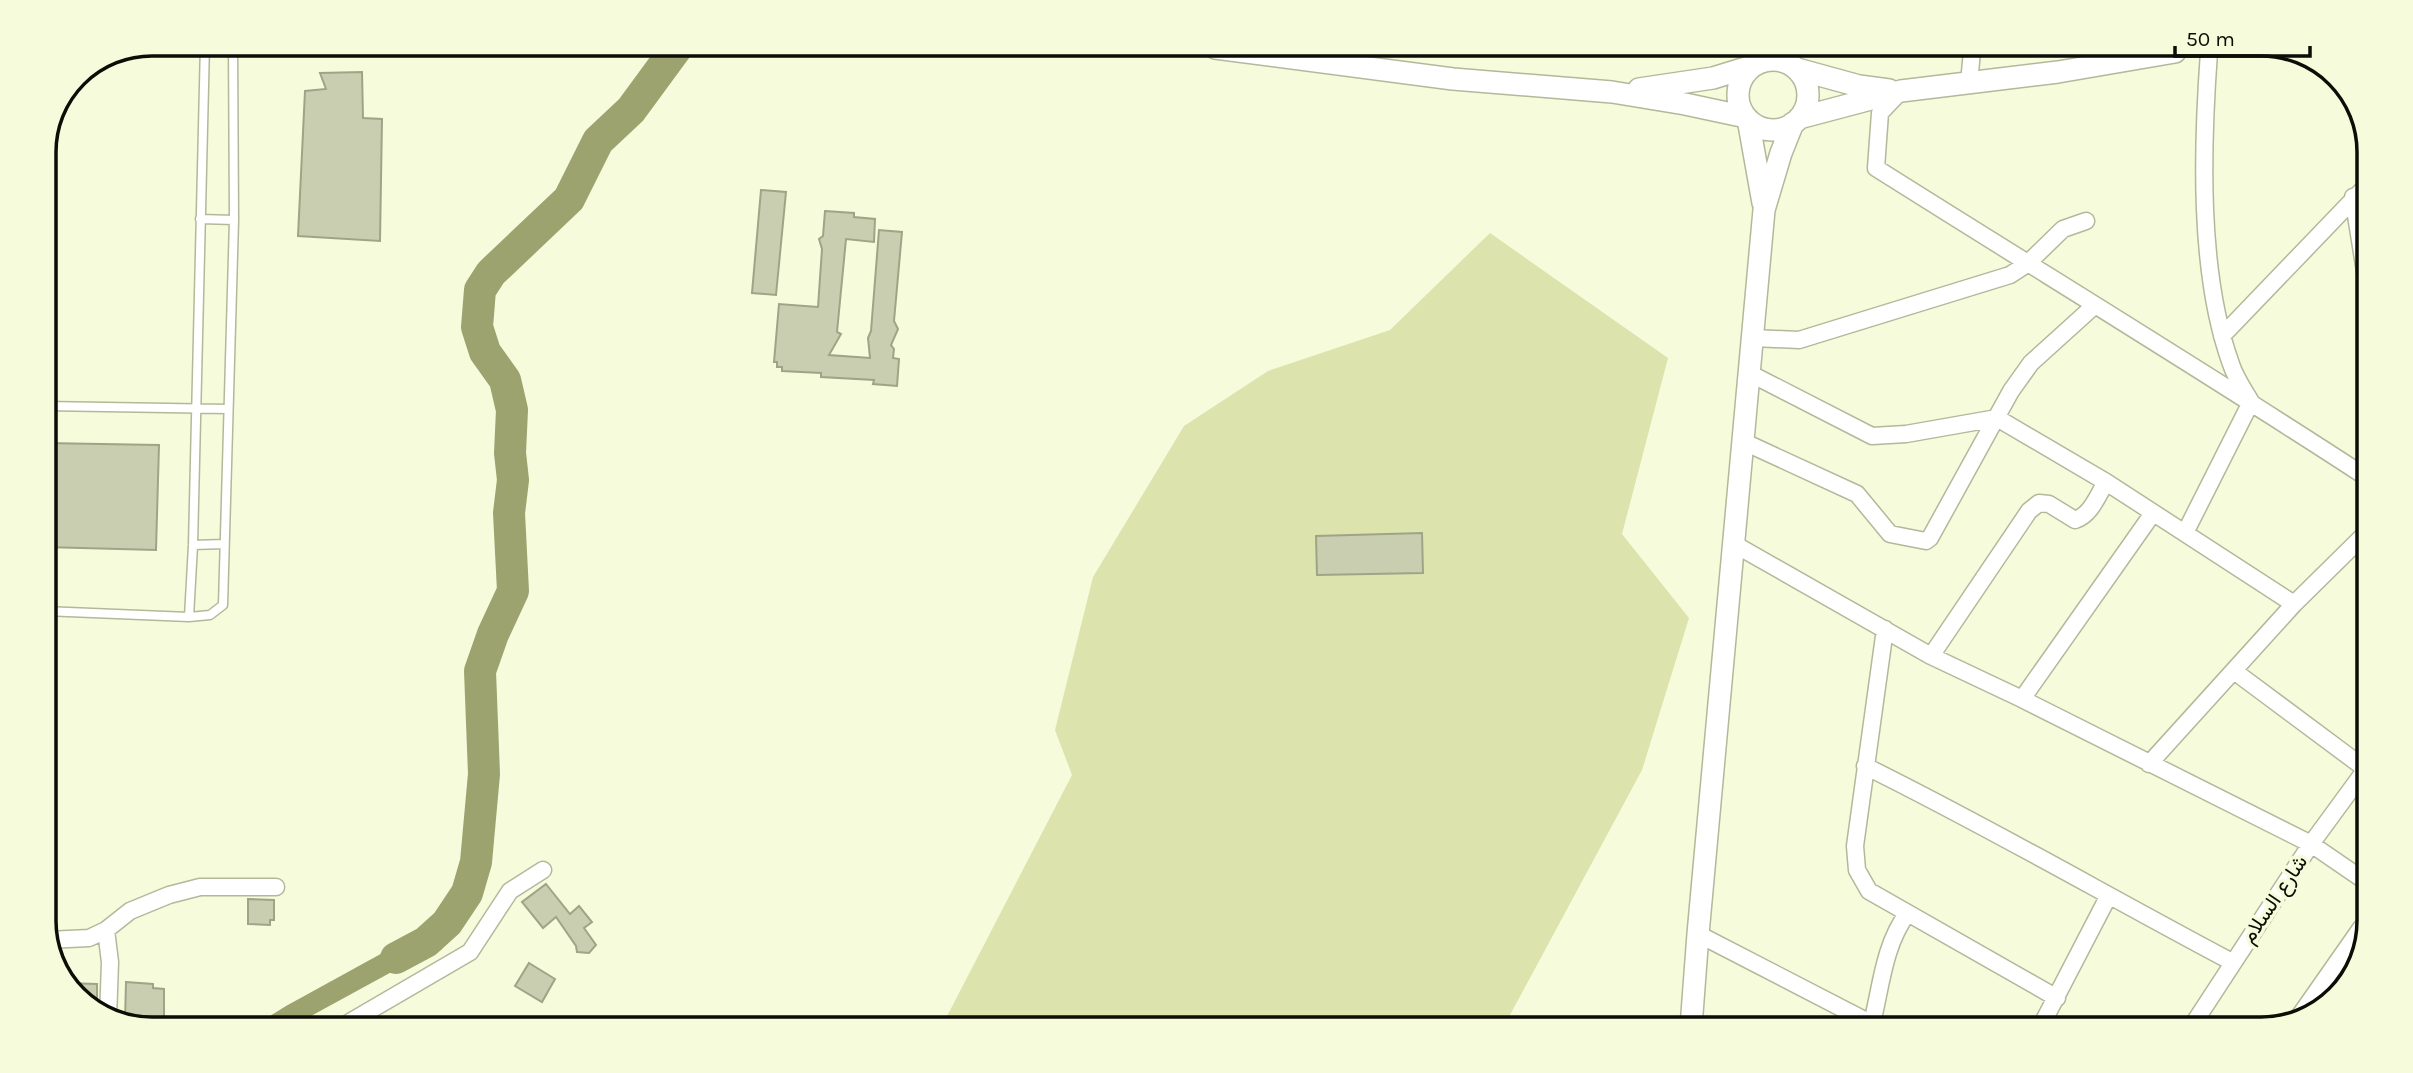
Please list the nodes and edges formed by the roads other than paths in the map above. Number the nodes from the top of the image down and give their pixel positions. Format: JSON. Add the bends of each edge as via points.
{"nodes":[{"id":1,"x":205,"y":56,"type":"edge"},
{"id":2,"x":233,"y":56,"type":"edge"},
{"id":3,"x":1276,"y":56,"type":"edge"},
{"id":4,"x":1972,"y":56,"type":"edge"},
{"id":5,"x":2152,"y":56,"type":"edge"},
{"id":6,"x":2209,"y":56,"type":"edge"},
{"id":7,"x":1755,"y":60,"type":"edge"},
{"id":8,"x":1792,"y":62,"type":"edge"},
{"id":9,"x":1969,"y":83,"type":"junction"},
{"id":10,"x":1901,"y":91,"type":"junction"},
{"id":11,"x":1612,"y":92,"type":"junction"},
{"id":12,"x":1747,"y":118,"type":"junction"},
{"id":13,"x":1796,"y":121,"type":"junction"},
{"id":14,"x":2357,"y":194,"type":"edge"},
{"id":15,"x":2353,"y":198,"type":"junction"},
{"id":16,"x":1764,"y":210,"type":"junction"},
{"id":17,"x":200,"y":219,"type":"junction"},
{"id":18,"x":234,"y":220,"type":"junction"},
{"id":19,"x":2086,"y":220,"type":"dead end"},
{"id":20,"x":2357,"y":223,"type":"edge"},
{"id":21,"x":2027,"y":264,"type":"junction"},
{"id":22,"x":2094,"y":306,"type":"junction"},
{"id":23,"x":2222,"y":336,"type":"junction"},
{"id":24,"x":1752,"y":338,"type":"junction"},
{"id":25,"x":1749,"y":373,"type":"junction"},
{"id":26,"x":2251,"y":402,"type":"junction"},
{"id":27,"x":56,"y":406,"type":"edge"},
{"id":28,"x":195,"y":409,"type":"junction"},
{"id":29,"x":228,"y":409,"type":"junction"},
{"id":30,"x":1997,"y":418,"type":"junction"},
{"id":31,"x":1742,"y":441,"type":"junction"},
{"id":32,"x":2357,"y":471,"type":"edge"},
{"id":33,"x":2106,"y":482,"type":"junction"},
{"id":34,"x":2152,"y":513,"type":"junction"},
{"id":35,"x":2185,"y":533,"type":"junction"},
{"id":36,"x":2357,"y":542,"type":"edge"},
{"id":37,"x":224,"y":544,"type":"junction"},
{"id":38,"x":1734,"y":544,"type":"junction"},
{"id":39,"x":193,"y":545,"type":"junction"},
{"id":40,"x":2294,"y":604,"type":"junction"},
{"id":41,"x":56,"y":611,"type":"edge"},
{"id":42,"x":189,"y":617,"type":"junction"},
{"id":43,"x":1885,"y":629,"type":"junction"},
{"id":44,"x":1931,"y":656,"type":"junction"},
{"id":45,"x":2234,"y":671,"type":"junction"},
{"id":46,"x":2022,"y":699,"type":"junction"},
{"id":47,"x":2357,"y":763,"type":"edge"},
{"id":48,"x":2149,"y":764,"type":"junction"},
{"id":49,"x":1865,"y":766,"type":"junction"},
{"id":50,"x":2357,"y":780,"type":"edge"},
{"id":51,"x":2311,"y":844,"type":"junction"},
{"id":52,"x":543,"y":870,"type":"dead end"},
{"id":53,"x":2357,"y":876,"type":"edge"},
{"id":54,"x":276,"y":887,"type":"dead end"},
{"id":55,"x":2108,"y":897,"type":"junction"},
{"id":56,"x":1907,"y":914,"type":"junction"},
{"id":57,"x":106,"y":930,"type":"junction"},
{"id":58,"x":1698,"y":934,"type":"junction"},
{"id":59,"x":2355,"y":936,"type":"edge"},
{"id":60,"x":58,"y":940,"type":"edge"},
{"id":61,"x":2232,"y":962,"type":"junction"},
{"id":62,"x":2057,"y":998,"type":"junction"},
{"id":63,"x":2307,"y":1005,"type":"edge"},
{"id":64,"x":108,"y":1006,"type":"edge"},
{"id":65,"x":359,"y":1017,"type":"edge"},
{"id":66,"x":1692,"y":1017,"type":"edge"},
{"id":67,"x":1859,"y":1017,"type":"edge"},
{"id":68,"x":1878,"y":1017,"type":"edge"},
{"id":69,"x":2046,"y":1017,"type":"edge"},
{"id":70,"x":2198,"y":1017,"type":"edge"}],
"edges":[{"from":1,"to":17,"type":"lane"},
{"from":2,"to":18,"type":"lane"},
{"from":3,"to":11,"type":"main road","via":[[1453,79]]},
{"from":4,"to":9,"type":"street"},
{"from":5,"to":9,"type":"main road"},
{"from":6,"to":23,"type":"street","via":[[2204,192]]},
{"from":7,"to":8,"type":"main road"},
{"from":7,"to":11,"type":"main road","via":[[1692,82]]},
{"from":7,"to":12,"type":"main road","via":[[1738,96]]},
{"from":8,"to":10,"type":"main road","via":[[1859,86]]},
{"from":8,"to":13,"type":"main road","via":[[1807,88],[1805,109]]},
{"from":9,"to":10,"type":"main road"},
{"from":10,"to":13,"type":"main road"},
{"from":10,"to":21,"type":"street","via":[[1880,113],[1875,168]]},
{"from":11,"to":12,"type":"main road"},
{"from":12,"to":13,"type":"main road","via":[[1765,129],[1784,128]]},
{"from":12,"to":16,"type":"main road"},
{"from":13,"to":16,"type":"main road"},
{"from":14,"to":15,"type":"street"},
{"from":15,"to":20,"type":"street"},
{"from":15,"to":23,"type":"street"},
{"from":16,"to":24,"type":"main road"},
{"from":17,"to":18,"type":"lane"},
{"from":17,"to":28,"type":"lane"},
{"from":18,"to":29,"type":"lane"},
{"from":19,"to":21,"type":"street","via":[[2063,229]]},
{"from":21,"to":22,"type":"street"},
{"from":21,"to":24,"type":"street","via":[[2010,275],[1798,340]]},
{"from":22,"to":26,"type":"street"},
{"from":22,"to":30,"type":"street","via":[[2031,363]]},
{"from":23,"to":26,"type":"street","via":[[2231,367]]},
{"from":24,"to":25,"type":"main road"},
{"from":25,"to":30,"type":"street","via":[[1872,436]]},
{"from":25,"to":31,"type":"main road"},
{"from":26,"to":32,"type":"street"},
{"from":26,"to":35,"type":"street"},
{"from":27,"to":28,"type":"lane"},
{"from":28,"to":29,"type":"lane"},
{"from":28,"to":39,"type":"lane"},
{"from":29,"to":37,"type":"lane"},
{"from":30,"to":31,"type":"street","via":[[1926,541],[1890,534],[1857,494]]},
{"from":30,"to":33,"type":"street"},
{"from":31,"to":38,"type":"main road"},
{"from":33,"to":34,"type":"street"},
{"from":33,"to":44,"type":"street","via":[[2079,519],[2049,504],[2039,503],[2029,511]]},
{"from":34,"to":35,"type":"street"},
{"from":34,"to":46,"type":"street"},
{"from":35,"to":40,"type":"street"},
{"from":36,"to":40,"type":"street"},
{"from":37,"to":39,"type":"lane"},
{"from":37,"to":42,"type":"lane","via":[[223,605],[210,615]]},
{"from":38,"to":43,"type":"street"},
{"from":38,"to":58,"type":"main road"},
{"from":39,"to":42,"type":"lane"},
{"from":40,"to":45,"type":"street"},
{"from":41,"to":42,"type":"lane"},
{"from":43,"to":44,"type":"street"},
{"from":43,"to":49,"type":"street"},
{"from":44,"to":46,"type":"street"},
{"from":45,"to":47,"type":"street"},
{"from":45,"to":48,"type":"street"},
{"from":46,"to":48,"type":"street"},
{"from":48,"to":51,"type":"street"},
{"from":49,"to":55,"type":"street"},
{"from":49,"to":56,"type":"street","via":[[1857,870],[1868,891]]},
{"from":50,"to":51,"type":"street","name":"شارع السلام"},
{"from":51,"to":53,"type":"street"},
{"from":51,"to":61,"type":"street","name":"شارع السلام"},
{"from":52,"to":65,"type":"street","via":[[510,891],[470,952]]},
{"from":54,"to":57,"type":"street","via":[[200,887],[130,911]]},
{"from":55,"to":61,"type":"street"},
{"from":55,"to":62,"type":"street"},
{"from":56,"to":62,"type":"street"},
{"from":56,"to":68,"type":"street","via":[[1890,947]]},
{"from":57,"to":60,"type":"street","via":[[89,938]]},
{"from":57,"to":64,"type":"street"},
{"from":58,"to":66,"type":"main road"},
{"from":58,"to":67,"type":"street"},
{"from":59,"to":63,"type":"street"},
{"from":61,"to":70,"type":"street","name":"شارع السلام"},
{"from":62,"to":69,"type":"street"}]}
